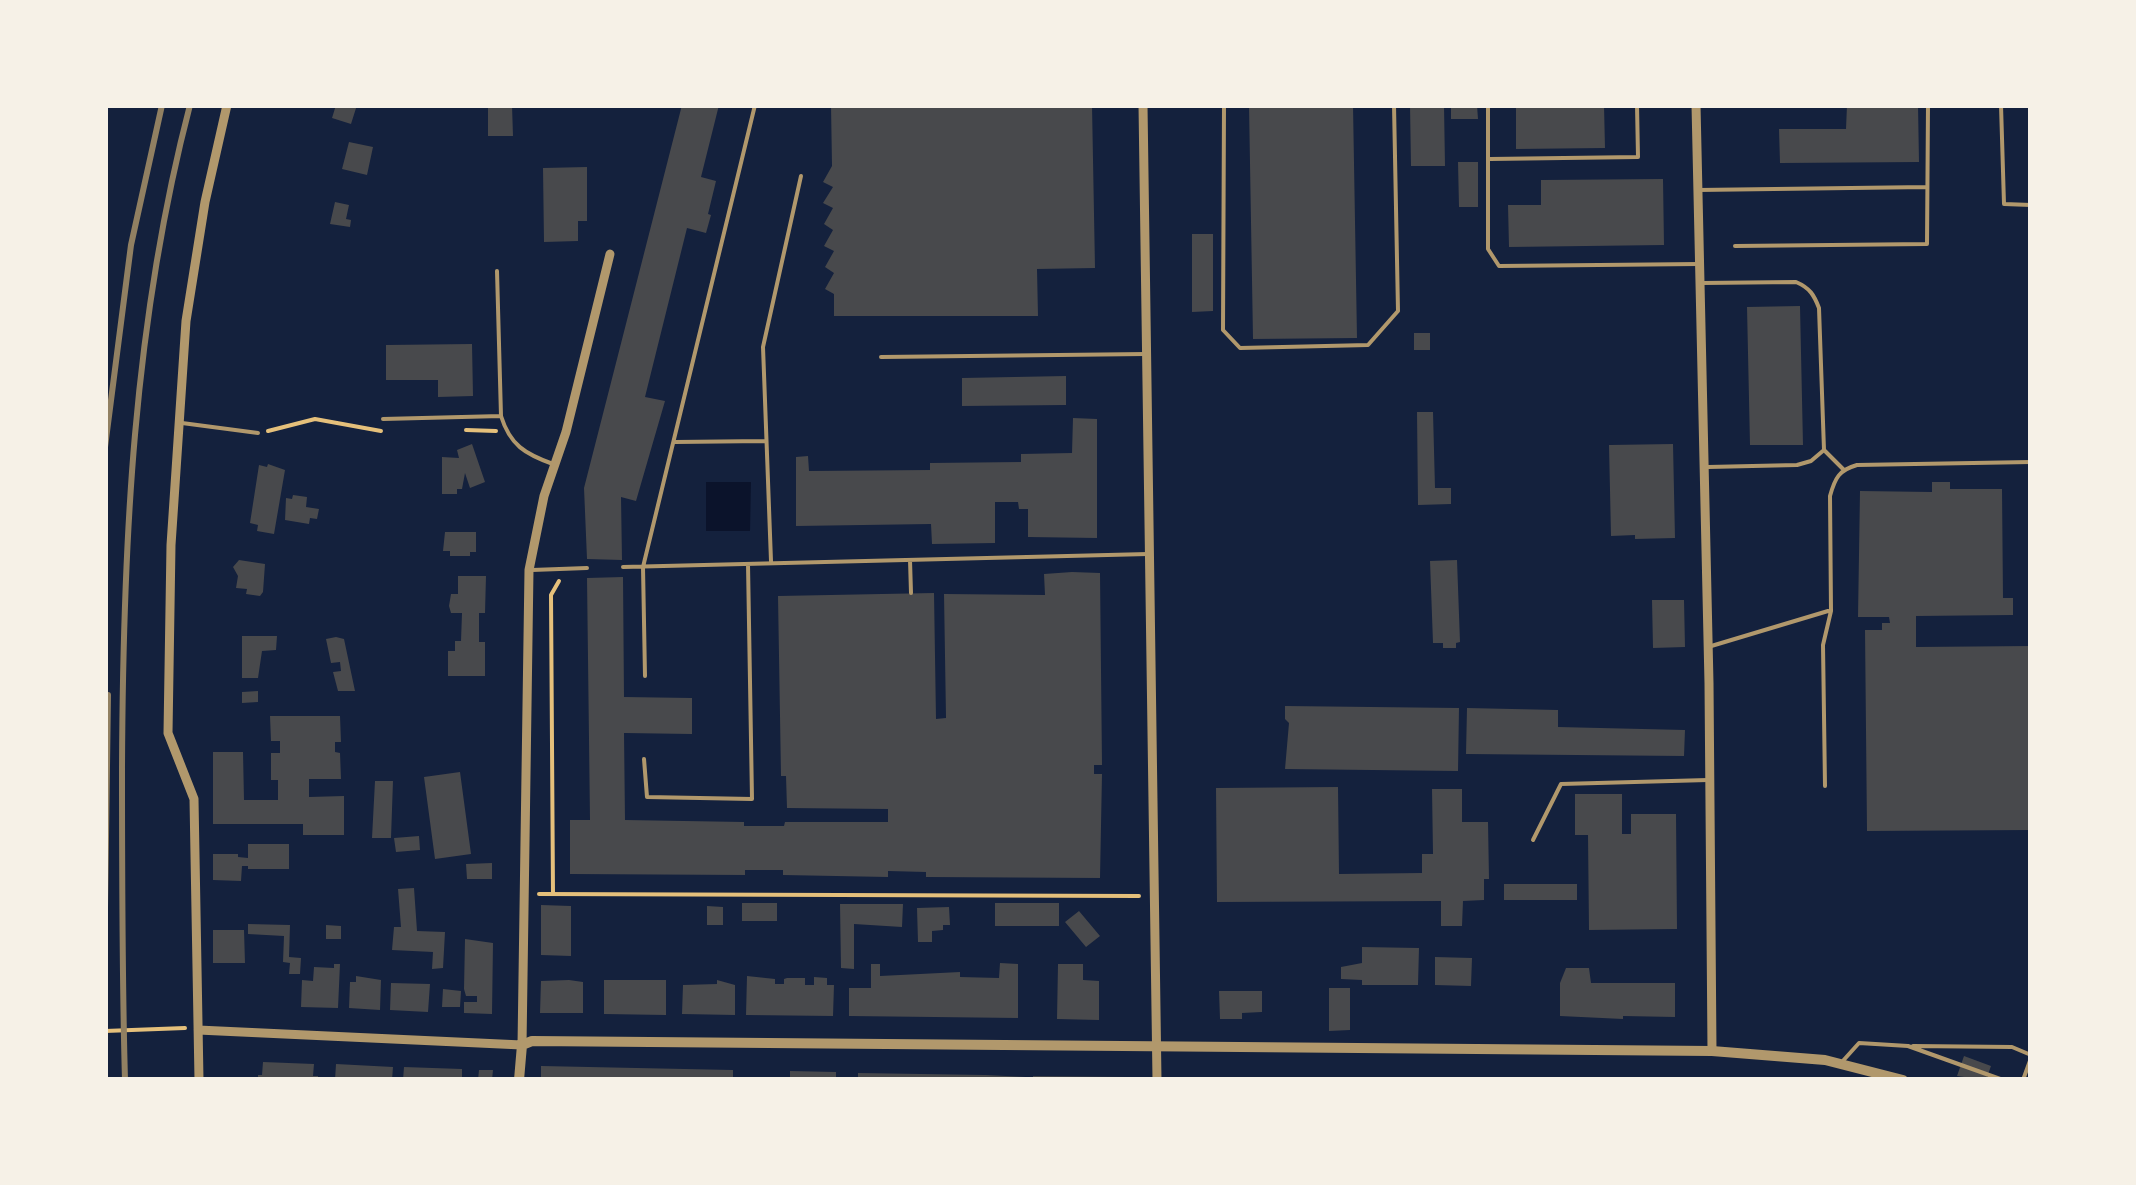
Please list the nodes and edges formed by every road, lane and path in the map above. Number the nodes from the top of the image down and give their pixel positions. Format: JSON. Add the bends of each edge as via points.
{"nodes":[{"id":1,"x":227,"y":105,"type":"edge"},
{"id":2,"x":755,"y":105,"type":"edge"},
{"id":3,"x":1143,"y":105,"type":"edge"},
{"id":4,"x":1224,"y":105,"type":"edge"},
{"id":5,"x":1394,"y":105,"type":"edge"},
{"id":6,"x":1488,"y":105,"type":"edge"},
{"id":7,"x":1637,"y":105,"type":"edge"},
{"id":8,"x":1696,"y":105,"type":"edge"},
{"id":9,"x":1928,"y":105,"type":"edge"},
{"id":10,"x":2001,"y":105,"type":"edge"},
{"id":11,"x":1489,"y":160,"type":"junction"},
{"id":12,"x":801,"y":176,"type":"dead end"},
{"id":13,"x":1927,"y":187,"type":"junction"},
{"id":14,"x":1698,"y":190,"type":"junction"},
{"id":15,"x":2031,"y":205,"type":"edge"},
{"id":16,"x":1735,"y":246,"type":"dead end"},
{"id":17,"x":610,"y":254,"type":"dead end"},
{"id":18,"x":1700,"y":264,"type":"junction"},
{"id":19,"x":106,"y":267,"type":"edge"},
{"id":20,"x":497,"y":271,"type":"dead end"},
{"id":21,"x":105,"y":279,"type":"edge"},
{"id":22,"x":1700,"y":283,"type":"junction"},
{"id":23,"x":1146,"y":354,"type":"junction"},
{"id":24,"x":881,"y":357,"type":"dead end"},
{"id":25,"x":501,"y":416,"type":"junction"},
{"id":26,"x":383,"y":419,"type":"dead end"},
{"id":27,"x":177,"y":422,"type":"junction"},
{"id":28,"x":258,"y":433,"type":"dead end"},
{"id":29,"x":765,"y":440,"type":"junction"},
{"id":30,"x":674,"y":442,"type":"junction"},
{"id":31,"x":1824,"y":450,"type":"junction"},
{"id":32,"x":2031,"y":462,"type":"edge"},
{"id":33,"x":554,"y":464,"type":"junction"},
{"id":34,"x":1704,"y":467,"type":"junction"},
{"id":35,"x":1843,"y":468,"type":"junction"},
{"id":36,"x":1149,"y":554,"type":"junction"},
{"id":37,"x":910,"y":560,"type":"junction"},
{"id":38,"x":748,"y":564,"type":"junction"},
{"id":39,"x":771,"y":564,"type":"junction"},
{"id":40,"x":642,"y":567,"type":"junction"},
{"id":41,"x":587,"y":568,"type":"dead end"},
{"id":42,"x":623,"y":568,"type":"dead end"},
{"id":43,"x":529,"y":570,"type":"junction"},
{"id":44,"x":568,"y":579,"type":"dead end"},
{"id":45,"x":911,"y":593,"type":"dead end"},
{"id":46,"x":1831,"y":610,"type":"junction"},
{"id":47,"x":1708,"y":647,"type":"junction"},
{"id":48,"x":645,"y":676,"type":"dead end"},
{"id":49,"x":644,"y":759,"type":"dead end"},
{"id":50,"x":1710,"y":780,"type":"junction"},
{"id":51,"x":1825,"y":786,"type":"dead end"},
{"id":52,"x":1533,"y":840,"type":"dead end"},
{"id":53,"x":524,"y":894,"type":"junction"},
{"id":54,"x":552,"y":894,"type":"junction"},
{"id":55,"x":1154,"y":896,"type":"junction"},
{"id":56,"x":193,"y":1029,"type":"junction"},
{"id":57,"x":105,"y":1030,"type":"edge"},
{"id":58,"x":522,"y":1045,"type":"junction"},
{"id":59,"x":1156,"y":1046,"type":"junction"},
{"id":60,"x":1908,"y":1046,"type":"junction"},
{"id":61,"x":1712,"y":1051,"type":"junction"},
{"id":62,"x":2031,"y":1057,"type":"edge"},
{"id":63,"x":1842,"y":1063,"type":"junction"},
{"id":64,"x":199,"y":1080,"type":"edge"},
{"id":65,"x":519,"y":1080,"type":"edge"},
{"id":66,"x":1156,"y":1080,"type":"edge"},
{"id":67,"x":1903,"y":1080,"type":"edge"},
{"id":68,"x":2003,"y":1080,"type":"edge"},
{"id":69,"x":2023,"y":1080,"type":"edge"}],
"edges":[{"from":1,"to":27,"type":"street","via":[[191,280]]},
{"from":2,"to":30,"type":"lane"},
{"from":3,"to":23,"type":"street"},
{"from":4,"to":5,"type":"lane","via":[[1222,330],[1240,348],[1368,345],[1398,311]]},
{"from":6,"to":11,"type":"lane"},
{"from":7,"to":11,"type":"lane","via":[[1638,158]]},
{"from":8,"to":14,"type":"street"},
{"from":9,"to":13,"type":"lane"},
{"from":10,"to":15,"type":"lane","via":[[2004,204]]},
{"from":11,"to":18,"type":"lane","via":[[1488,249],[1498,266]]},
{"from":12,"to":29,"type":"lane","via":[[765,327]]},
{"from":13,"to":14,"type":"lane"},
{"from":13,"to":16,"type":"lane","via":[[1927,244]]},
{"from":14,"to":18,"type":"street"},
{"from":17,"to":33,"type":"street"},
{"from":18,"to":22,"type":"street"},
{"from":19,"to":21,"type":"path"},
{"from":20,"to":25,"type":"lane"},
{"from":22,"to":31,"type":"lane","via":[[1807,286],[1819,308]]},
{"from":22,"to":34,"type":"street"},
{"from":23,"to":24,"type":"lane"},
{"from":23,"to":36,"type":"street"},
{"from":25,"to":26,"type":"lane"},
{"from":25,"to":33,"type":"lane","via":[[512,442]]},
{"from":27,"to":28,"type":"lane"},
{"from":27,"to":56,"type":"street","via":[[168,720],[194,799]]},
{"from":29,"to":30,"type":"lane"},
{"from":29,"to":39,"type":"lane"},
{"from":30,"to":40,"type":"lane"},
{"from":31,"to":34,"type":"lane","via":[[1797,465]]},
{"from":31,"to":35,"type":"lane"},
{"from":32,"to":35,"type":"lane"},
{"from":33,"to":43,"type":"street"},
{"from":34,"to":47,"type":"street"},
{"from":35,"to":46,"type":"lane","via":[[1830,496]]},
{"from":36,"to":37,"type":"lane"},
{"from":36,"to":55,"type":"street"},
{"from":37,"to":39,"type":"lane"},
{"from":37,"to":45,"type":"lane"},
{"from":38,"to":39,"type":"lane"},
{"from":38,"to":40,"type":"lane"},
{"from":38,"to":49,"type":"lane","via":[[752,798],[647,797]]},
{"from":40,"to":42,"type":"lane"},
{"from":40,"to":48,"type":"lane"},
{"from":41,"to":43,"type":"lane"},
{"from":43,"to":53,"type":"street"},
{"from":44,"to":54,"type":"path","via":[[555,584],[551,595]]},
{"from":46,"to":47,"type":"lane"},
{"from":46,"to":51,"type":"lane","via":[[1823,644]]},
{"from":47,"to":50,"type":"street"},
{"from":50,"to":52,"type":"lane","via":[[1561,784]]},
{"from":50,"to":61,"type":"street"},
{"from":53,"to":54,"type":"path"},
{"from":53,"to":58,"type":"street"},
{"from":54,"to":55,"type":"path"},
{"from":55,"to":59,"type":"street"},
{"from":56,"to":57,"type":"path"},
{"from":56,"to":58,"type":"street"},
{"from":56,"to":64,"type":"street"},
{"from":58,"to":59,"type":"street"},
{"from":58,"to":65,"type":"street"},
{"from":59,"to":61,"type":"street"},
{"from":59,"to":66,"type":"street"},
{"from":60,"to":62,"type":"lane","via":[[2012,1046]]},
{"from":60,"to":63,"type":"lane","via":[[1859,1042]]},
{"from":60,"to":68,"type":"lane"},
{"from":61,"to":63,"type":"street"},
{"from":62,"to":69,"type":"lane"},
{"from":63,"to":67,"type":"street"}]}
